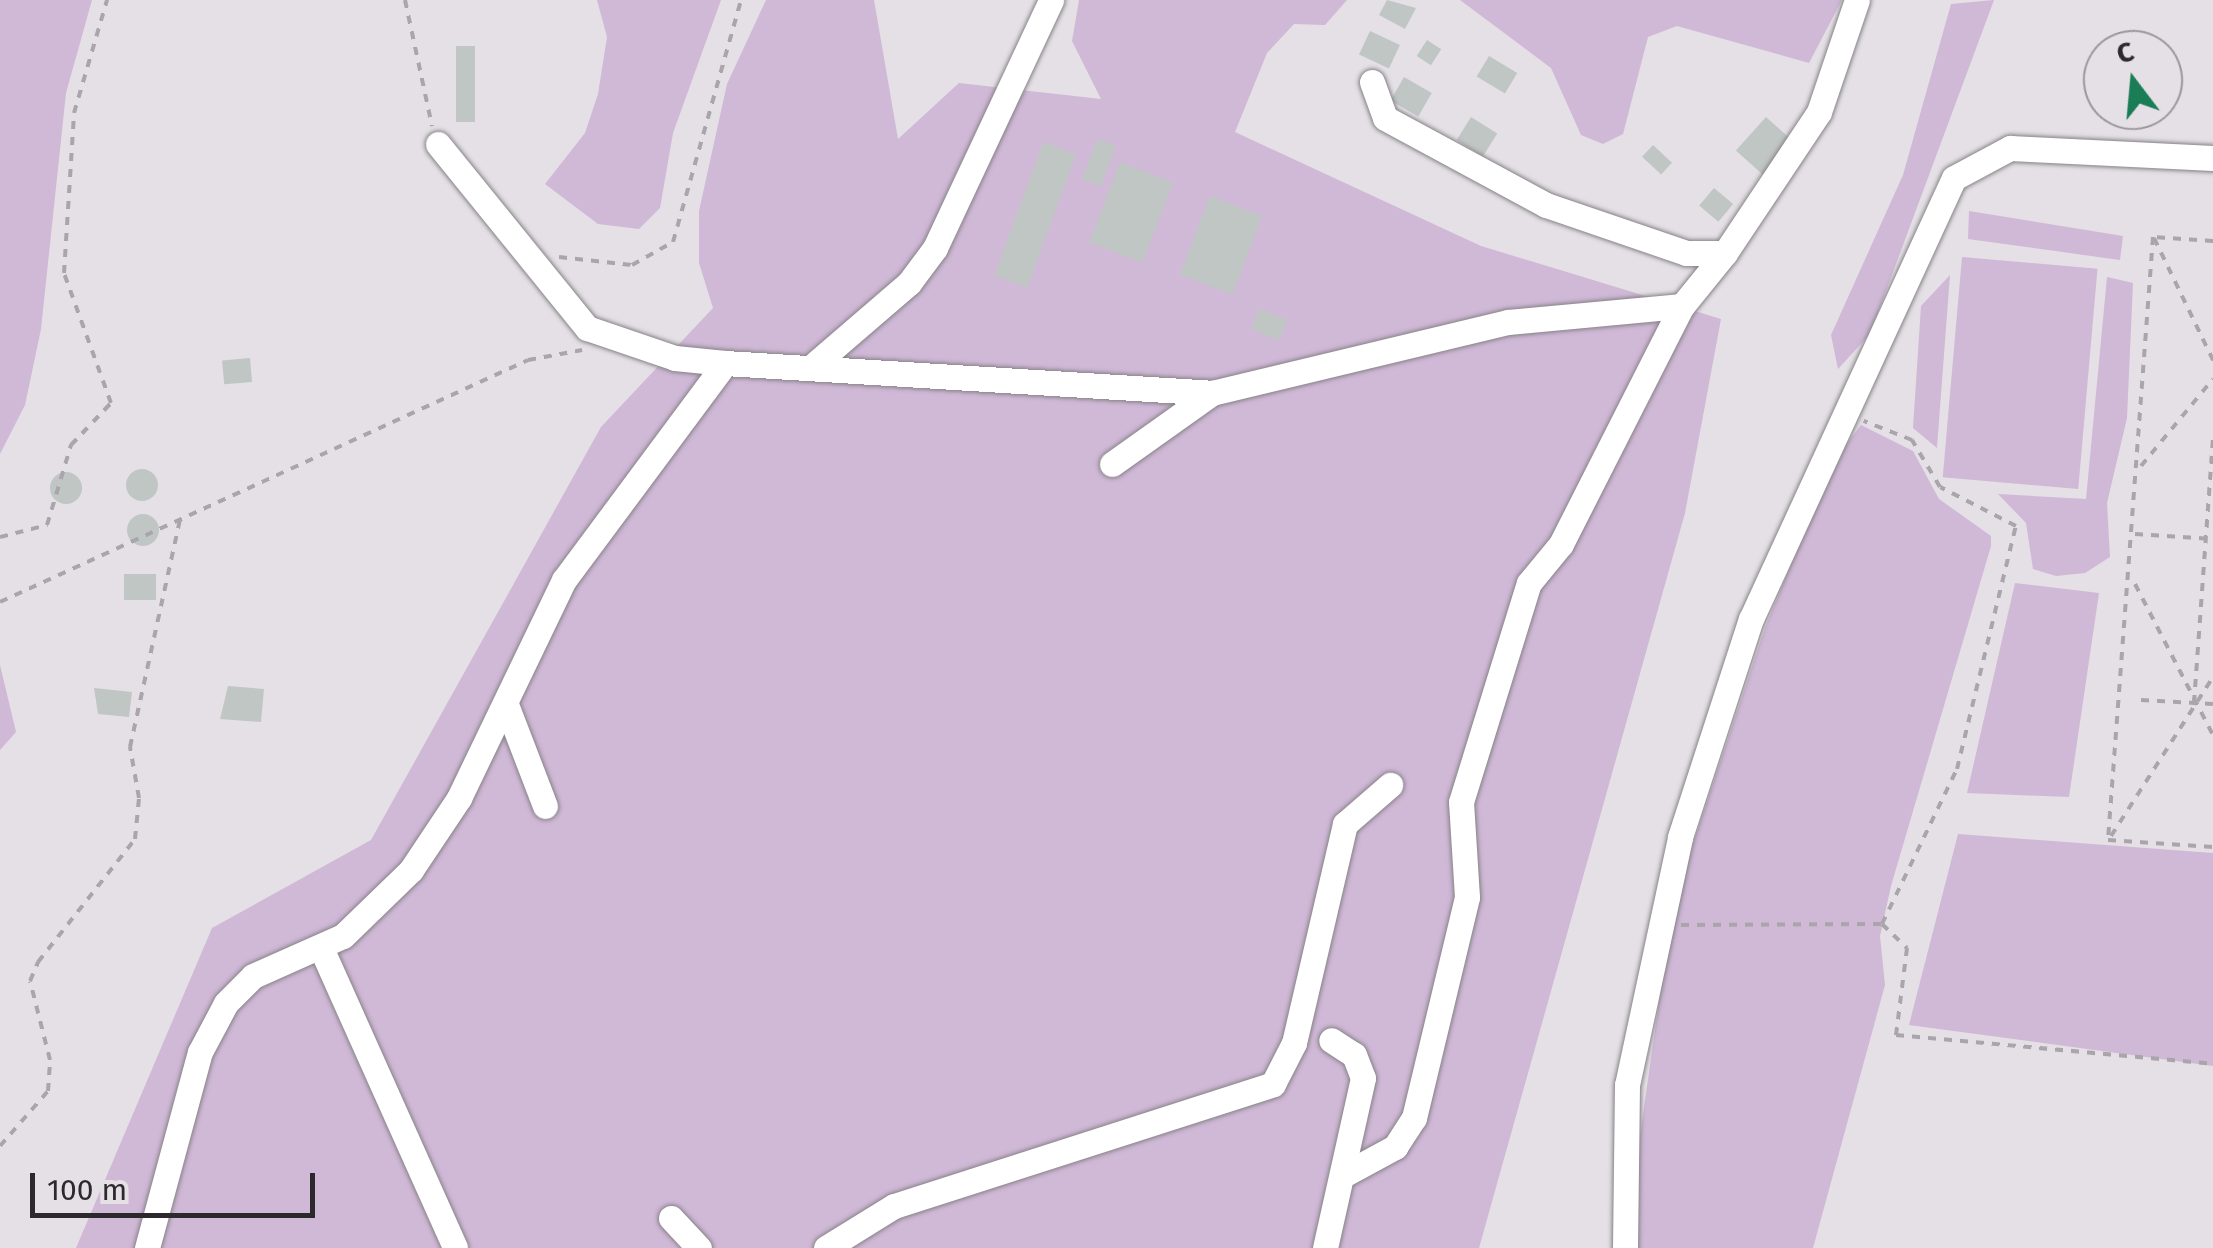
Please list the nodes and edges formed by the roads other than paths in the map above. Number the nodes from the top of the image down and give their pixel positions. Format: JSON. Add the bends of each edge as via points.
{"nodes":[{"id":1,"x":1051,"y":0,"type":"edge"},
{"id":2,"x":1856,"y":0,"type":"edge"},
{"id":3,"x":1372,"y":82,"type":"dead end"},
{"id":4,"x":438,"y":144,"type":"road end"},
{"id":5,"x":2213,"y":158,"type":"edge"},
{"id":6,"x":1725,"y":253,"type":"junction"},
{"id":7,"x":1682,"y":306,"type":"junction"},
{"id":8,"x":726,"y":363,"type":"junction"},
{"id":9,"x":816,"y":363,"type":"junction"},
{"id":10,"x":1212,"y":394,"type":"junction"},
{"id":11,"x":1112,"y":464,"type":"dead end"},
{"id":12,"x":508,"y":707,"type":"junction"},
{"id":13,"x":1390,"y":784,"type":"dead end"},
{"id":14,"x":545,"y":806,"type":"dead end"},
{"id":15,"x":322,"y":950,"type":"junction"},
{"id":16,"x":1331,"y":1040,"type":"dead end"},
{"id":17,"x":1346,"y":1173,"type":"junction"},
{"id":18,"x":670,"y":1218,"type":"dead end"},
{"id":19,"x":147,"y":1248,"type":"edge"},
{"id":20,"x":455,"y":1248,"type":"edge"},
{"id":21,"x":699,"y":1248,"type":"edge"},
{"id":22,"x":826,"y":1248,"type":"edge"},
{"id":23,"x":1325,"y":1248,"type":"edge"},
{"id":24,"x":1625,"y":1248,"type":"edge"}],
"edges":[{"from":1,"to":9,"type":"lane","via":[[935,248],[909,283]]},
{"from":2,"to":6,"type":"lane","via":[[1819,112]]},
{"from":3,"to":6,"type":"lane","via":[[1385,118],[1546,205],[1686,253]]},
{"from":4,"to":8,"type":"lane","via":[[530,267],[586,328]]},
{"from":5,"to":24,"type":"lane","via":[[2010,148],[1970,162],[1954,178],[1751,620],[1661,926],[1627,1085]]},
{"from":6,"to":7,"type":"lane"},
{"from":7,"to":10,"type":"lane","via":[[1508,322]]},
{"from":7,"to":17,"type":"lane","via":[[1561,544],[1529,584],[1461,802],[1467,897],[1414,1118],[1394,1147]]},
{"from":8,"to":9,"type":"lane"},
{"from":8,"to":12,"type":"lane","via":[[564,580]]},
{"from":9,"to":10,"type":"lane","via":[[888,376]]},
{"from":10,"to":11,"type":"lane"},
{"from":12,"to":14,"type":"lane"},
{"from":12,"to":15,"type":"lane","via":[[411,870]]},
{"from":13,"to":22,"type":"lane","via":[[1355,806],[1340,836],[1294,1044],[1273,1084],[894,1206]]},
{"from":15,"to":19,"type":"lane","via":[[253,976],[226,1003],[200,1052]]},
{"from":15,"to":20,"type":"lane"},
{"from":16,"to":17,"type":"lane","via":[[1354,1056],[1363,1078]]},
{"from":17,"to":23,"type":"lane"},
{"from":18,"to":21,"type":"lane"}]}
